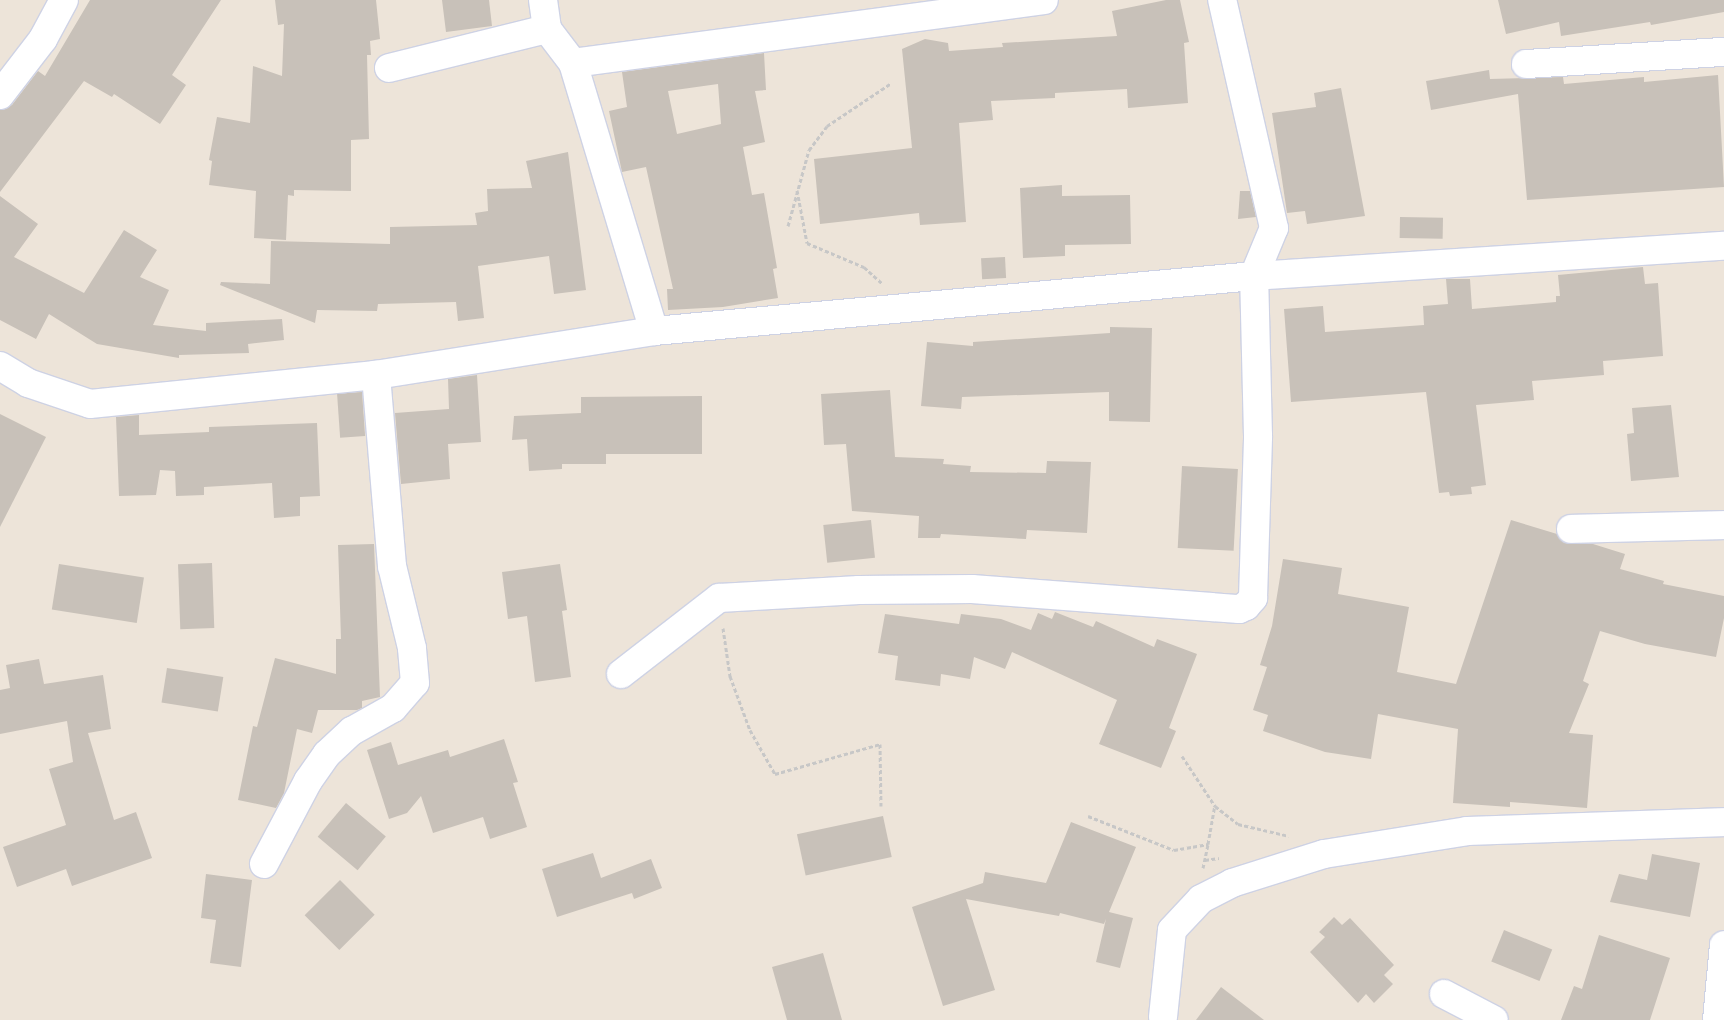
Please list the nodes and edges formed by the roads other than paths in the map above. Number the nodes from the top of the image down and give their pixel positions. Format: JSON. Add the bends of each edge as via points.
{"nodes":[{"id":1,"x":64,"y":0,"type":"edge"},
{"id":2,"x":543,"y":0,"type":"edge"},
{"id":3,"x":1044,"y":0,"type":"edge"},
{"id":4,"x":1222,"y":0,"type":"edge"},
{"id":5,"x":547,"y":29,"type":"junction"},
{"id":6,"x":1724,"y":52,"type":"edge"},
{"id":7,"x":572,"y":63,"type":"junction"},
{"id":8,"x":1526,"y":64,"type":"dead end"},
{"id":9,"x":389,"y":68,"type":"dead end"},
{"id":10,"x":0,"y":94,"type":"edge"},
{"id":11,"x":1724,"y":246,"type":"edge"},
{"id":12,"x":1254,"y":276,"type":"junction"},
{"id":13,"x":654,"y":331,"type":"junction"},
{"id":14,"x":0,"y":366,"type":"edge"},
{"id":15,"x":376,"y":375,"type":"junction"},
{"id":16,"x":1724,"y":525,"type":"edge"},
{"id":17,"x":1571,"y":529,"type":"dead end"},
{"id":18,"x":621,"y":674,"type":"dead end"},
{"id":19,"x":1724,"y":822,"type":"edge"},
{"id":20,"x":264,"y":864,"type":"dead end"},
{"id":21,"x":1724,"y":946,"type":"edge"},
{"id":22,"x":1444,"y":994,"type":"dead end"},
{"id":23,"x":1163,"y":1017,"type":"dead end"},
{"id":24,"x":1494,"y":1020,"type":"edge"},
{"id":25,"x":1717,"y":1020,"type":"edge"}],
"edges":[{"from":1,"to":10,"type":"street","via":[[43,39]]},
{"from":2,"to":5,"type":"street"},
{"from":3,"to":7,"type":"street"},
{"from":4,"to":12,"type":"street","via":[[1274,228]]},
{"from":5,"to":7,"type":"street"},
{"from":5,"to":9,"type":"street"},
{"from":6,"to":8,"type":"street"},
{"from":7,"to":13,"type":"street"},
{"from":11,"to":12,"type":"street"},
{"from":12,"to":13,"type":"street"},
{"from":12,"to":18,"type":"street","via":[[1258,436],[1253,598],[1246,606],[1239,609],[972,589],[859,590],[719,598]]},
{"from":13,"to":15,"type":"street"},
{"from":14,"to":15,"type":"street","via":[[28,383],[90,404]]},
{"from":15,"to":20,"type":"street","via":[[392,566],[412,648],[416,683],[393,708],[352,731],[327,754],[308,781]]},
{"from":16,"to":17,"type":"street"},
{"from":19,"to":23,"type":"street","via":[[1467,831],[1324,854],[1232,884],[1201,900],[1172,930]]},
{"from":21,"to":25,"type":"street"},
{"from":22,"to":24,"type":"street"}]}
